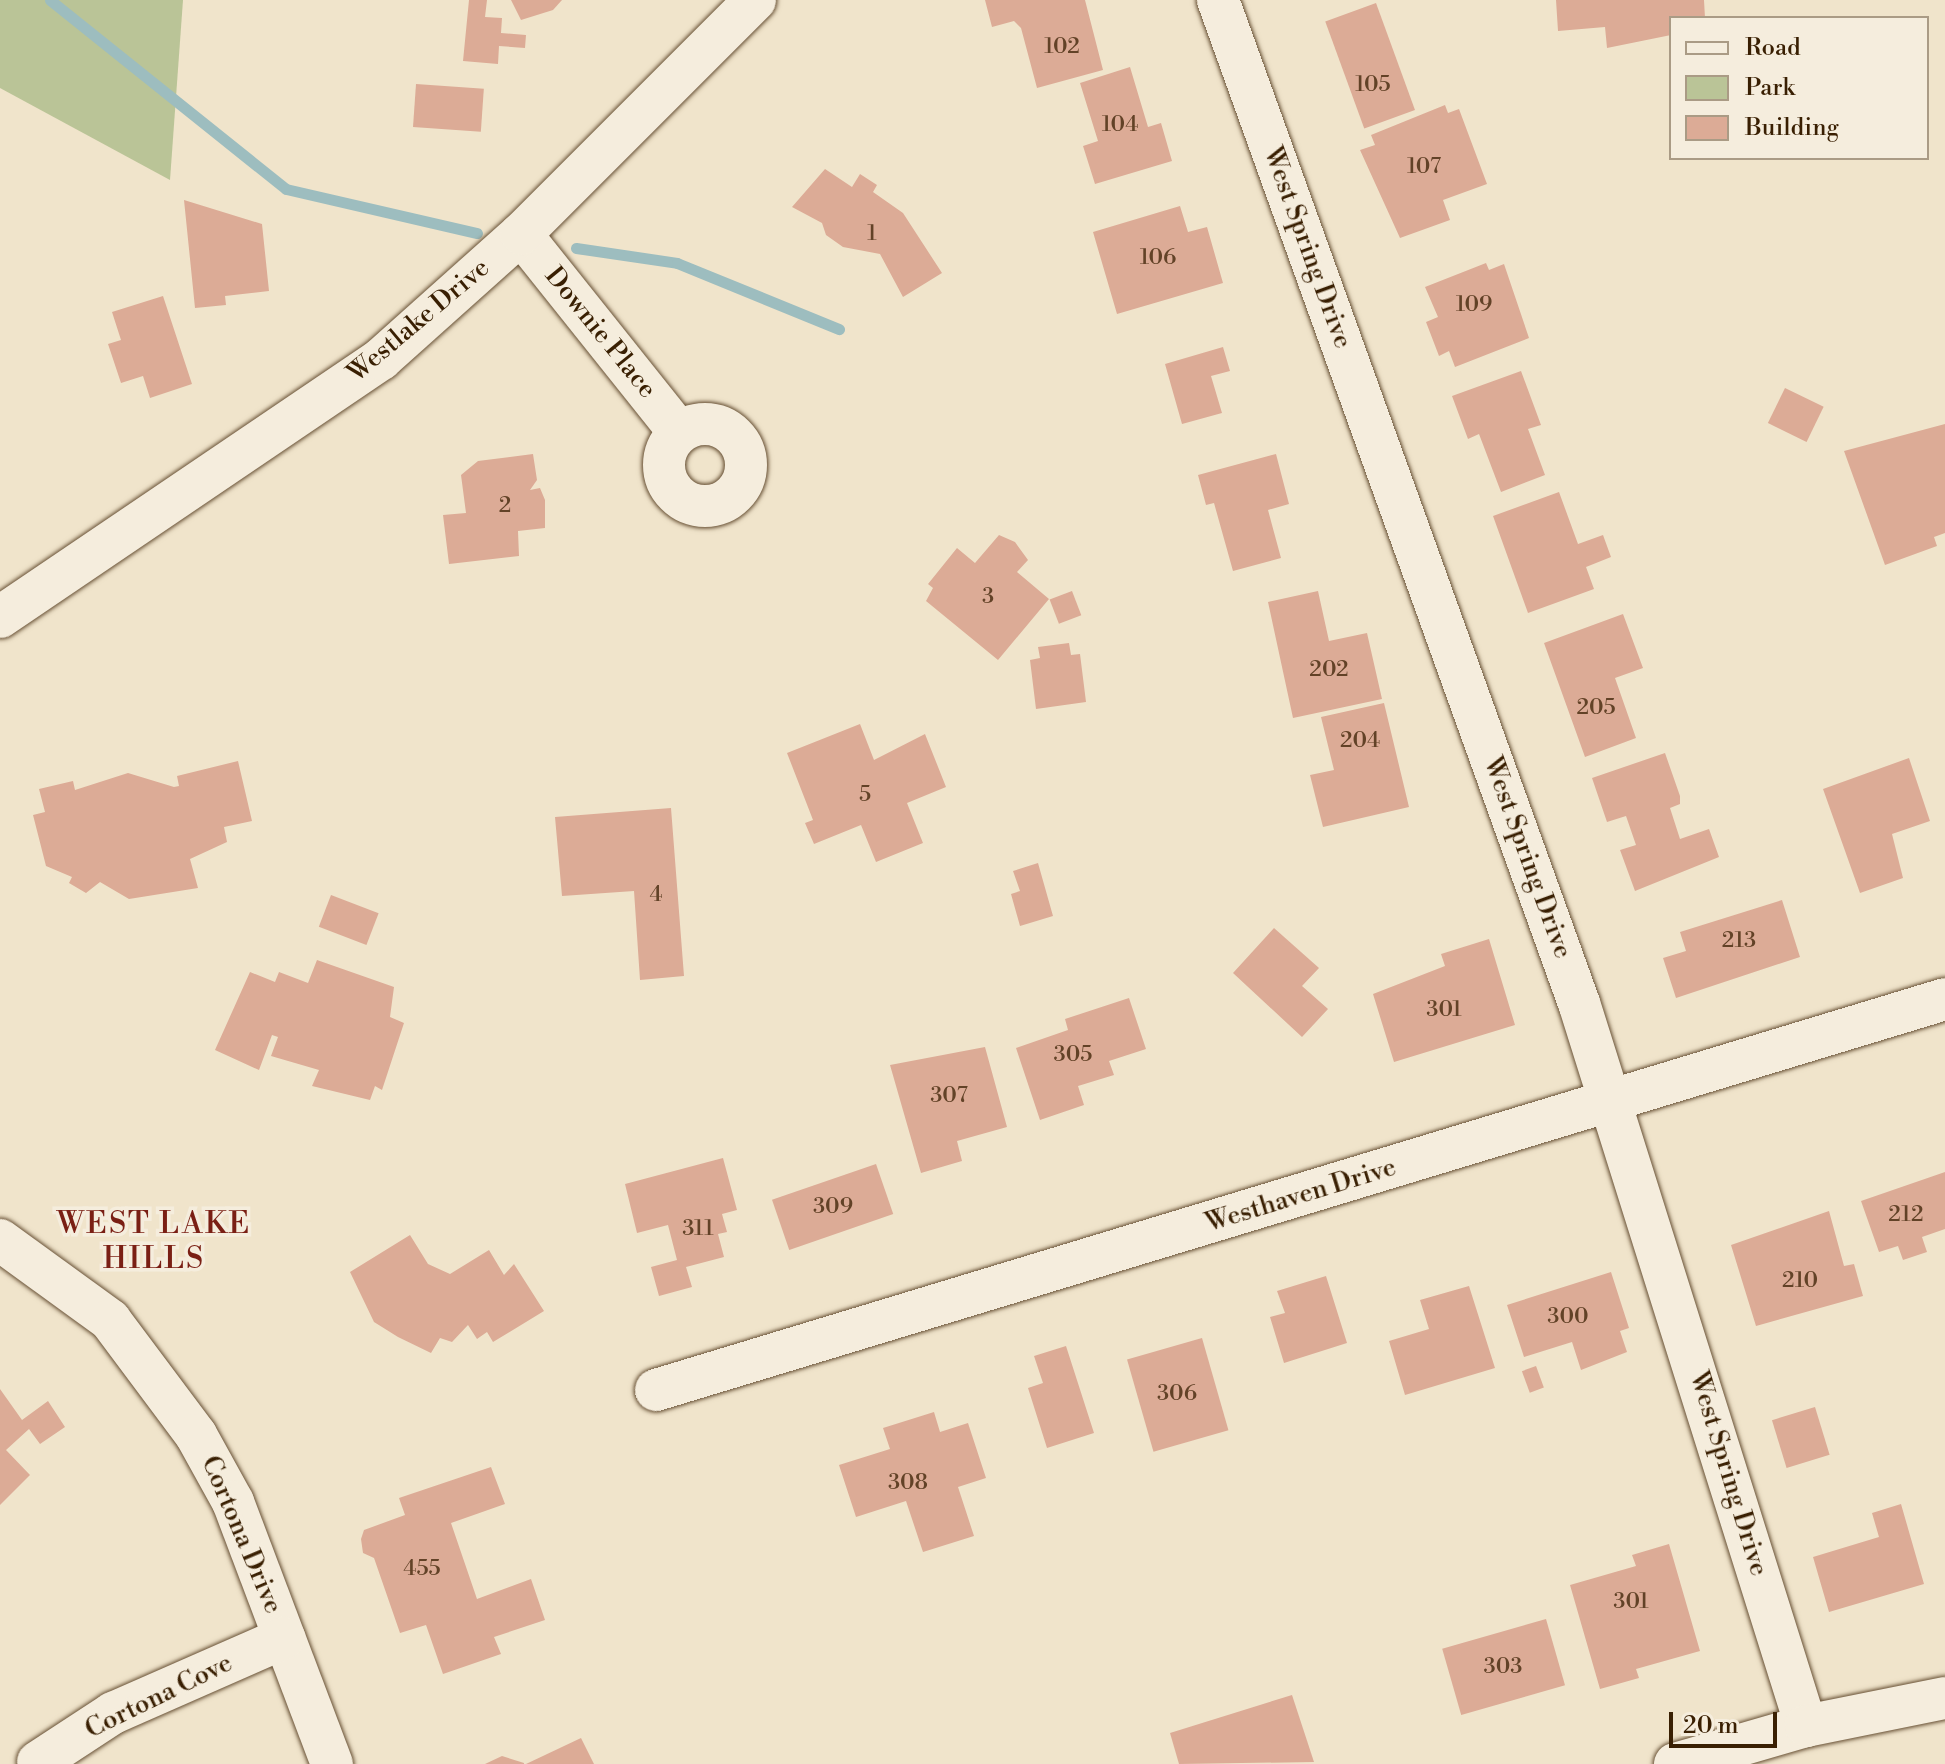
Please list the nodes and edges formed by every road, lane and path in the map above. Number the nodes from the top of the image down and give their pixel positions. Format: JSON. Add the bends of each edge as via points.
{"nodes":[{"id":1,"x":755,"y":0,"type":"edge"},
{"id":2,"x":1218,"y":0,"type":"edge"},
{"id":3,"x":521,"y":234,"type":"junction"},
{"id":4,"x":679,"y":432,"type":"dead end"},
{"id":5,"x":0,"y":617,"type":"edge"},
{"id":6,"x":1945,"y":999,"type":"edge"},
{"id":7,"x":1612,"y":1102,"type":"junction"},
{"id":8,"x":0,"y":1240,"type":"edge"},
{"id":9,"x":656,"y":1390,"type":"dead end"},
{"id":10,"x":284,"y":1638,"type":"junction"},
{"id":11,"x":1945,"y":1698,"type":"edge"},
{"id":12,"x":1806,"y":1726,"type":"junction"},
{"id":13,"x":38,"y":1762,"type":"dead end"},
{"id":14,"x":332,"y":1764,"type":"edge"},
{"id":15,"x":1675,"y":1764,"type":"edge"}],
"edges":[{"from":1,"to":3,"type":"street","name":"Westlake Drive"},
{"from":2,"to":7,"type":"street","name":"West Spring Drive"},
{"from":3,"to":4,"type":"street","name":"Downie Place"},
{"from":3,"to":5,"type":"street","name":"Westlake Drive","via":[[381,359]]},
{"from":6,"to":7,"type":"street","name":"Westhaven Drive"},
{"from":7,"to":9,"type":"street","name":"Westhaven Drive"},
{"from":7,"to":12,"type":"street","name":"West Spring Drive"},
{"from":8,"to":10,"type":"street","name":"Cortona Drive","via":[[110,1320],[196,1435],[233,1502]]},
{"from":10,"to":13,"type":"street","name":"Cortona Cove","via":[[113,1713]]},
{"from":10,"to":14,"type":"street","name":"Cortona Drive"},
{"from":11,"to":12,"type":"street"},
{"from":12,"to":15,"type":"street"}]}
